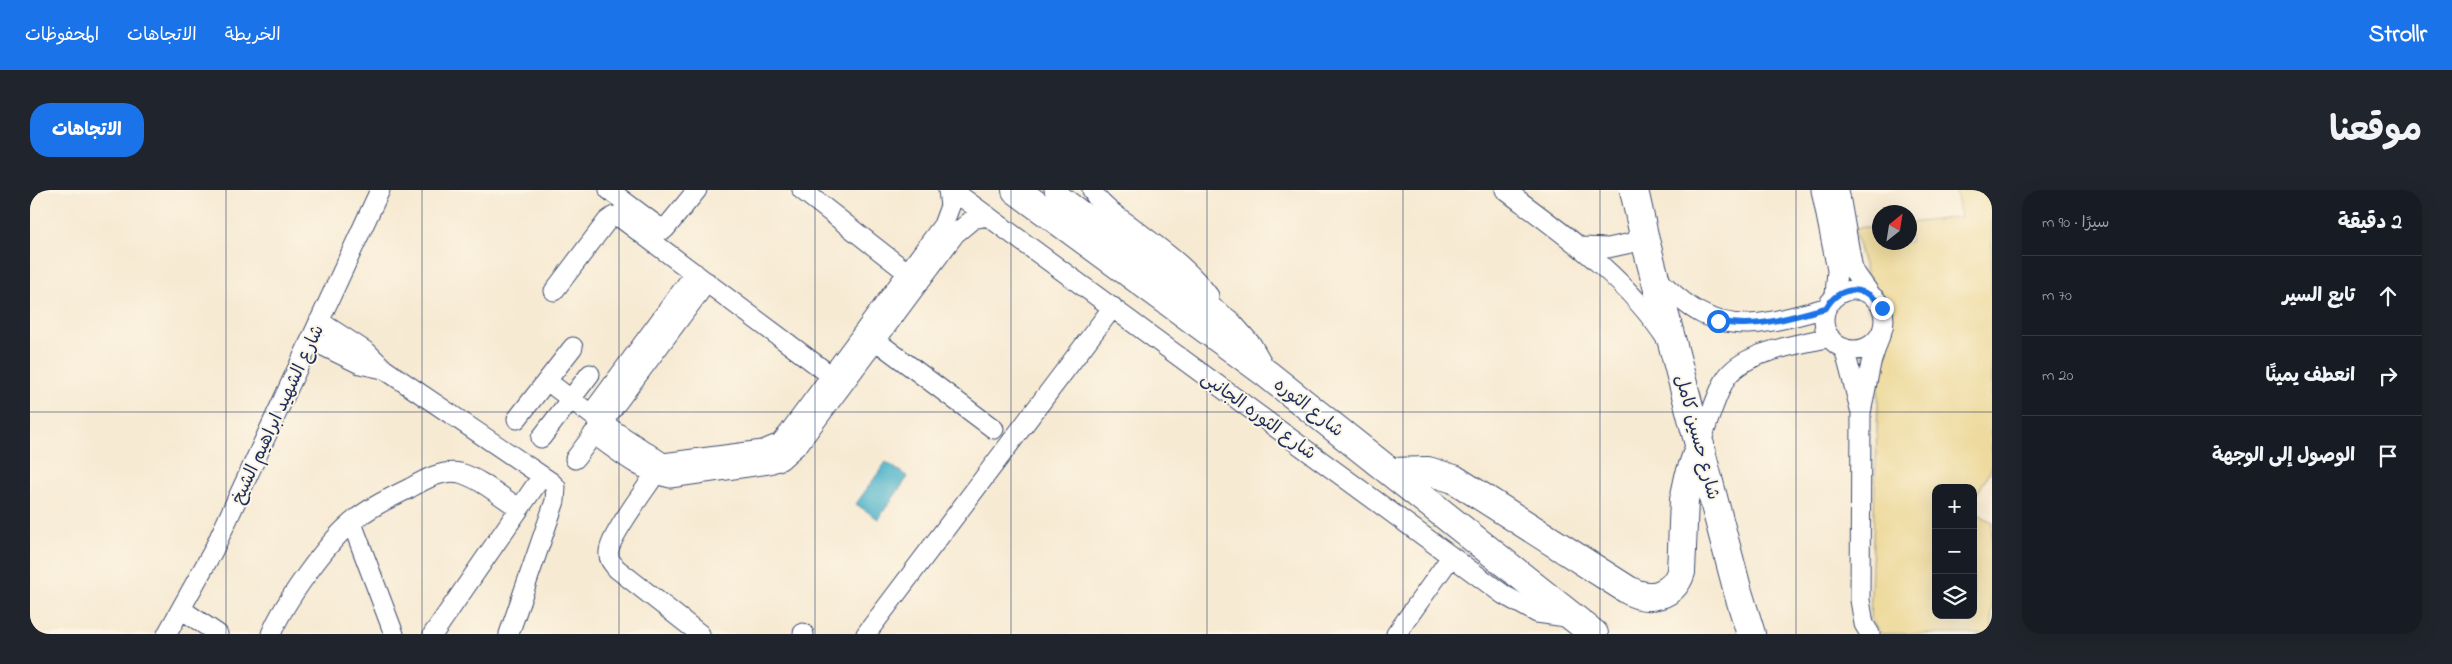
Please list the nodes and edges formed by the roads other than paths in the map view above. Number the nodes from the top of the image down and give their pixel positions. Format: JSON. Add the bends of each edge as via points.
{"nodes":[{"id":1,"x":380,"y":190,"type":"edge"},
{"id":2,"x":609,"y":190,"type":"edge"},
{"id":3,"x":697,"y":190,"type":"edge"},
{"id":4,"x":802,"y":190,"type":"edge"},
{"id":5,"x":948,"y":190,"type":"edge"},
{"id":6,"x":952,"y":190,"type":"edge"},
{"id":7,"x":1016,"y":190,"type":"edge"},
{"id":8,"x":1054,"y":190,"type":"edge"},
{"id":9,"x":1092,"y":190,"type":"edge"},
{"id":10,"x":1505,"y":190,"type":"edge"},
{"id":11,"x":1634,"y":190,"type":"edge"},
{"id":12,"x":1821,"y":190,"type":"edge"},
{"id":13,"x":1839,"y":190,"type":"edge"},
{"id":14,"x":990,"y":217,"type":"junction"},
{"id":15,"x":953,"y":224,"type":"junction"},
{"id":16,"x":1645,"y":240,"type":"junction"},
{"id":17,"x":1582,"y":248,"type":"junction"},
{"id":18,"x":914,"y":277,"type":"junction"},
{"id":19,"x":1655,"y":277,"type":"junction"},
{"id":20,"x":701,"y":278,"type":"junction"},
{"id":21,"x":554,"y":291,"type":"dead end"},
{"id":22,"x":1871,"y":295,"type":"junction"},
{"id":23,"x":1831,"y":302,"type":"junction"},
{"id":24,"x":1109,"y":304,"type":"junction"},
{"id":25,"x":1219,"y":312,"type":"junction"},
{"id":26,"x":320,"y":321,"type":"junction"},
{"id":27,"x":1754,"y":325,"type":"junction"},
{"id":28,"x":1880,"y":333,"type":"junction"},
{"id":29,"x":869,"y":336,"type":"junction"},
{"id":30,"x":311,"y":340,"type":"junction"},
{"id":31,"x":1837,"y":342,"type":"junction"},
{"id":32,"x":573,"y":347,"type":"dead end"},
{"id":33,"x":1676,"y":353,"type":"junction"},
{"id":34,"x":1762,"y":355,"type":"junction"},
{"id":35,"x":384,"y":369,"type":"junction"},
{"id":36,"x":590,"y":374,"type":"dead end"},
{"id":37,"x":1267,"y":374,"type":"junction"},
{"id":38,"x":837,"y":379,"type":"junction"},
{"id":39,"x":547,"y":380,"type":"junction"},
{"id":40,"x":571,"y":399,"type":"junction"},
{"id":41,"x":1862,"y":413,"type":"junction"},
{"id":42,"x":517,"y":419,"type":"dead end"},
{"id":43,"x":595,"y":423,"type":"junction"},
{"id":44,"x":994,"y":429,"type":"dead end"},
{"id":45,"x":541,"y":438,"type":"dead end"},
{"id":46,"x":1700,"y":445,"type":"junction"},
{"id":47,"x":575,"y":459,"type":"dead end"},
{"id":48,"x":659,"y":469,"type":"junction"},
{"id":49,"x":1391,"y":472,"type":"junction"},
{"id":50,"x":542,"y":476,"type":"junction"},
{"id":51,"x":519,"y":508,"type":"junction"},
{"id":52,"x":352,"y":522,"type":"junction"},
{"id":53,"x":1451,"y":557,"type":"junction"},
{"id":54,"x":181,"y":609,"type":"junction"},
{"id":55,"x":1584,"y":626,"type":"edge"},
{"id":56,"x":678,"y":627,"type":"edge"},
{"id":57,"x":167,"y":634,"type":"edge"},
{"id":58,"x":218,"y":634,"type":"edge"},
{"id":59,"x":271,"y":634,"type":"edge"},
{"id":60,"x":394,"y":634,"type":"edge"},
{"id":61,"x":433,"y":634,"type":"edge"},
{"id":62,"x":509,"y":634,"type":"edge"},
{"id":63,"x":700,"y":634,"type":"edge"},
{"id":64,"x":866,"y":634,"type":"edge"},
{"id":65,"x":1396,"y":634,"type":"edge"},
{"id":66,"x":1751,"y":634,"type":"edge"},
{"id":67,"x":1870,"y":634,"type":"edge"}],
"edges":[{"from":1,"to":26,"type":"street","name":"شارع الشهيد ابراهيم الشيخ"},
{"from":2,"to":3,"type":"street","via":[[665,229]]},
{"from":4,"to":18,"type":"street"},
{"from":5,"to":15,"type":"street"},
{"from":6,"to":14,"type":"street","name":"شارع الثوره الجانبى"},
{"from":7,"to":37,"type":"highway","name":"شارع الثوره"},
{"from":8,"to":25,"type":"street"},
{"from":9,"to":25,"type":"street","via":[[1106,207],[1194,278]]},
{"from":10,"to":17,"type":"street"},
{"from":11,"to":16,"type":"highway","name":"شارع حسين كامل"},
{"from":12,"to":23,"type":"street","via":[[1837,270]]},
{"from":13,"to":22,"type":"street","via":[[1853,270]]},
{"from":14,"to":15,"type":"street"},
{"from":14,"to":24,"type":"street","name":"شارع الثوره الجانبى"},
{"from":15,"to":18,"type":"street"},
{"from":16,"to":17,"type":"street","via":[[1608,248]]},
{"from":16,"to":19,"type":"highway","name":"شارع حسين كامل"},
{"from":17,"to":33,"type":"street","via":[[1637,300]]},
{"from":18,"to":29,"type":"street"},
{"from":19,"to":27,"type":"street","via":[[1706,316],[1729,324]]},
{"from":19,"to":33,"type":"highway","name":"شارع حسين كامل"},
{"from":20,"to":21,"type":"street","via":[[622,218],[614,216]]},
{"from":20,"to":38,"type":"street"},
{"from":20,"to":43,"type":"street"},
{"from":22,"to":23,"type":"street","via":[[1857,290],[1842,292]]},
{"from":22,"to":28,"type":"street","via":[[1882,308]]},
{"from":23,"to":27,"type":"street"},
{"from":23,"to":31,"type":"street","via":[[1824,323]]},
{"from":24,"to":53,"type":"street","name":"شارع الثوره الجانبى"},
{"from":24,"to":64,"type":"street"},
{"from":25,"to":37,"type":"street","via":[[1248,338]]},
{"from":26,"to":30,"type":"street","name":"شارع الشهيد ابراهيم الشيخ"},
{"from":26,"to":35,"type":"street","via":[[367,352]]},
{"from":27,"to":34,"type":"street"},
{"from":28,"to":31,"type":"street","via":[[1869,346],[1861,348]]},
{"from":28,"to":41,"type":"street"},
{"from":29,"to":38,"type":"street"},
{"from":29,"to":44,"type":"street"},
{"from":30,"to":35,"type":"street","via":[[360,364]]},
{"from":30,"to":54,"type":"street","name":"شارع الشهيد ابراهيم الشيخ","via":[[213,551]]},
{"from":31,"to":34,"type":"street"},
{"from":31,"to":41,"type":"street"},
{"from":32,"to":39,"type":"street"},
{"from":33,"to":46,"type":"highway","name":"شارع حسين كامل"},
{"from":34,"to":46,"type":"street","via":[[1738,366],[1726,379]]},
{"from":35,"to":50,"type":"street"},
{"from":36,"to":40,"type":"street"},
{"from":37,"to":49,"type":"highway","name":"شارع الثوره"},
{"from":38,"to":48,"type":"street","via":[[798,445],[781,460],[684,478],[670,478]]},
{"from":39,"to":40,"type":"street"},
{"from":39,"to":42,"type":"street"},
{"from":40,"to":43,"type":"street"},
{"from":40,"to":45,"type":"street"},
{"from":41,"to":67,"type":"street","via":[[1860,600],[1864,624]]},
{"from":43,"to":47,"type":"street"},
{"from":43,"to":48,"type":"street"},
{"from":46,"to":49,"type":"highway","via":[[1684,500],[1681,572],[1669,591],[1652,596],[1628,590],[1454,479],[1428,471]]},
{"from":46,"to":66,"type":"highway","name":"شارع حسين كامل"},
{"from":48,"to":56,"type":"street","via":[[614,538],[608,553],[617,569]]},
{"from":49,"to":55,"type":"highway","name":"شارع الثوره"},
{"from":50,"to":51,"type":"street"},
{"from":50,"to":62,"type":"street","via":[[556,487],[557,495]]},
{"from":51,"to":52,"type":"street","via":[[473,479],[460,473],[447,473],[421,482]]},
{"from":51,"to":61,"type":"street"},
{"from":52,"to":59,"type":"street","via":[[300,586]]},
{"from":52,"to":60,"type":"street"},
{"from":53,"to":55,"type":"street","name":"شارع الثوره الجانبى","via":[[1526,608]]},
{"from":53,"to":65,"type":"street"},
{"from":54,"to":57,"type":"street","name":"شارع الشهيد ابراهيم الشيخ"},
{"from":54,"to":58,"type":"street"},
{"from":56,"to":63,"type":"street"}]}
